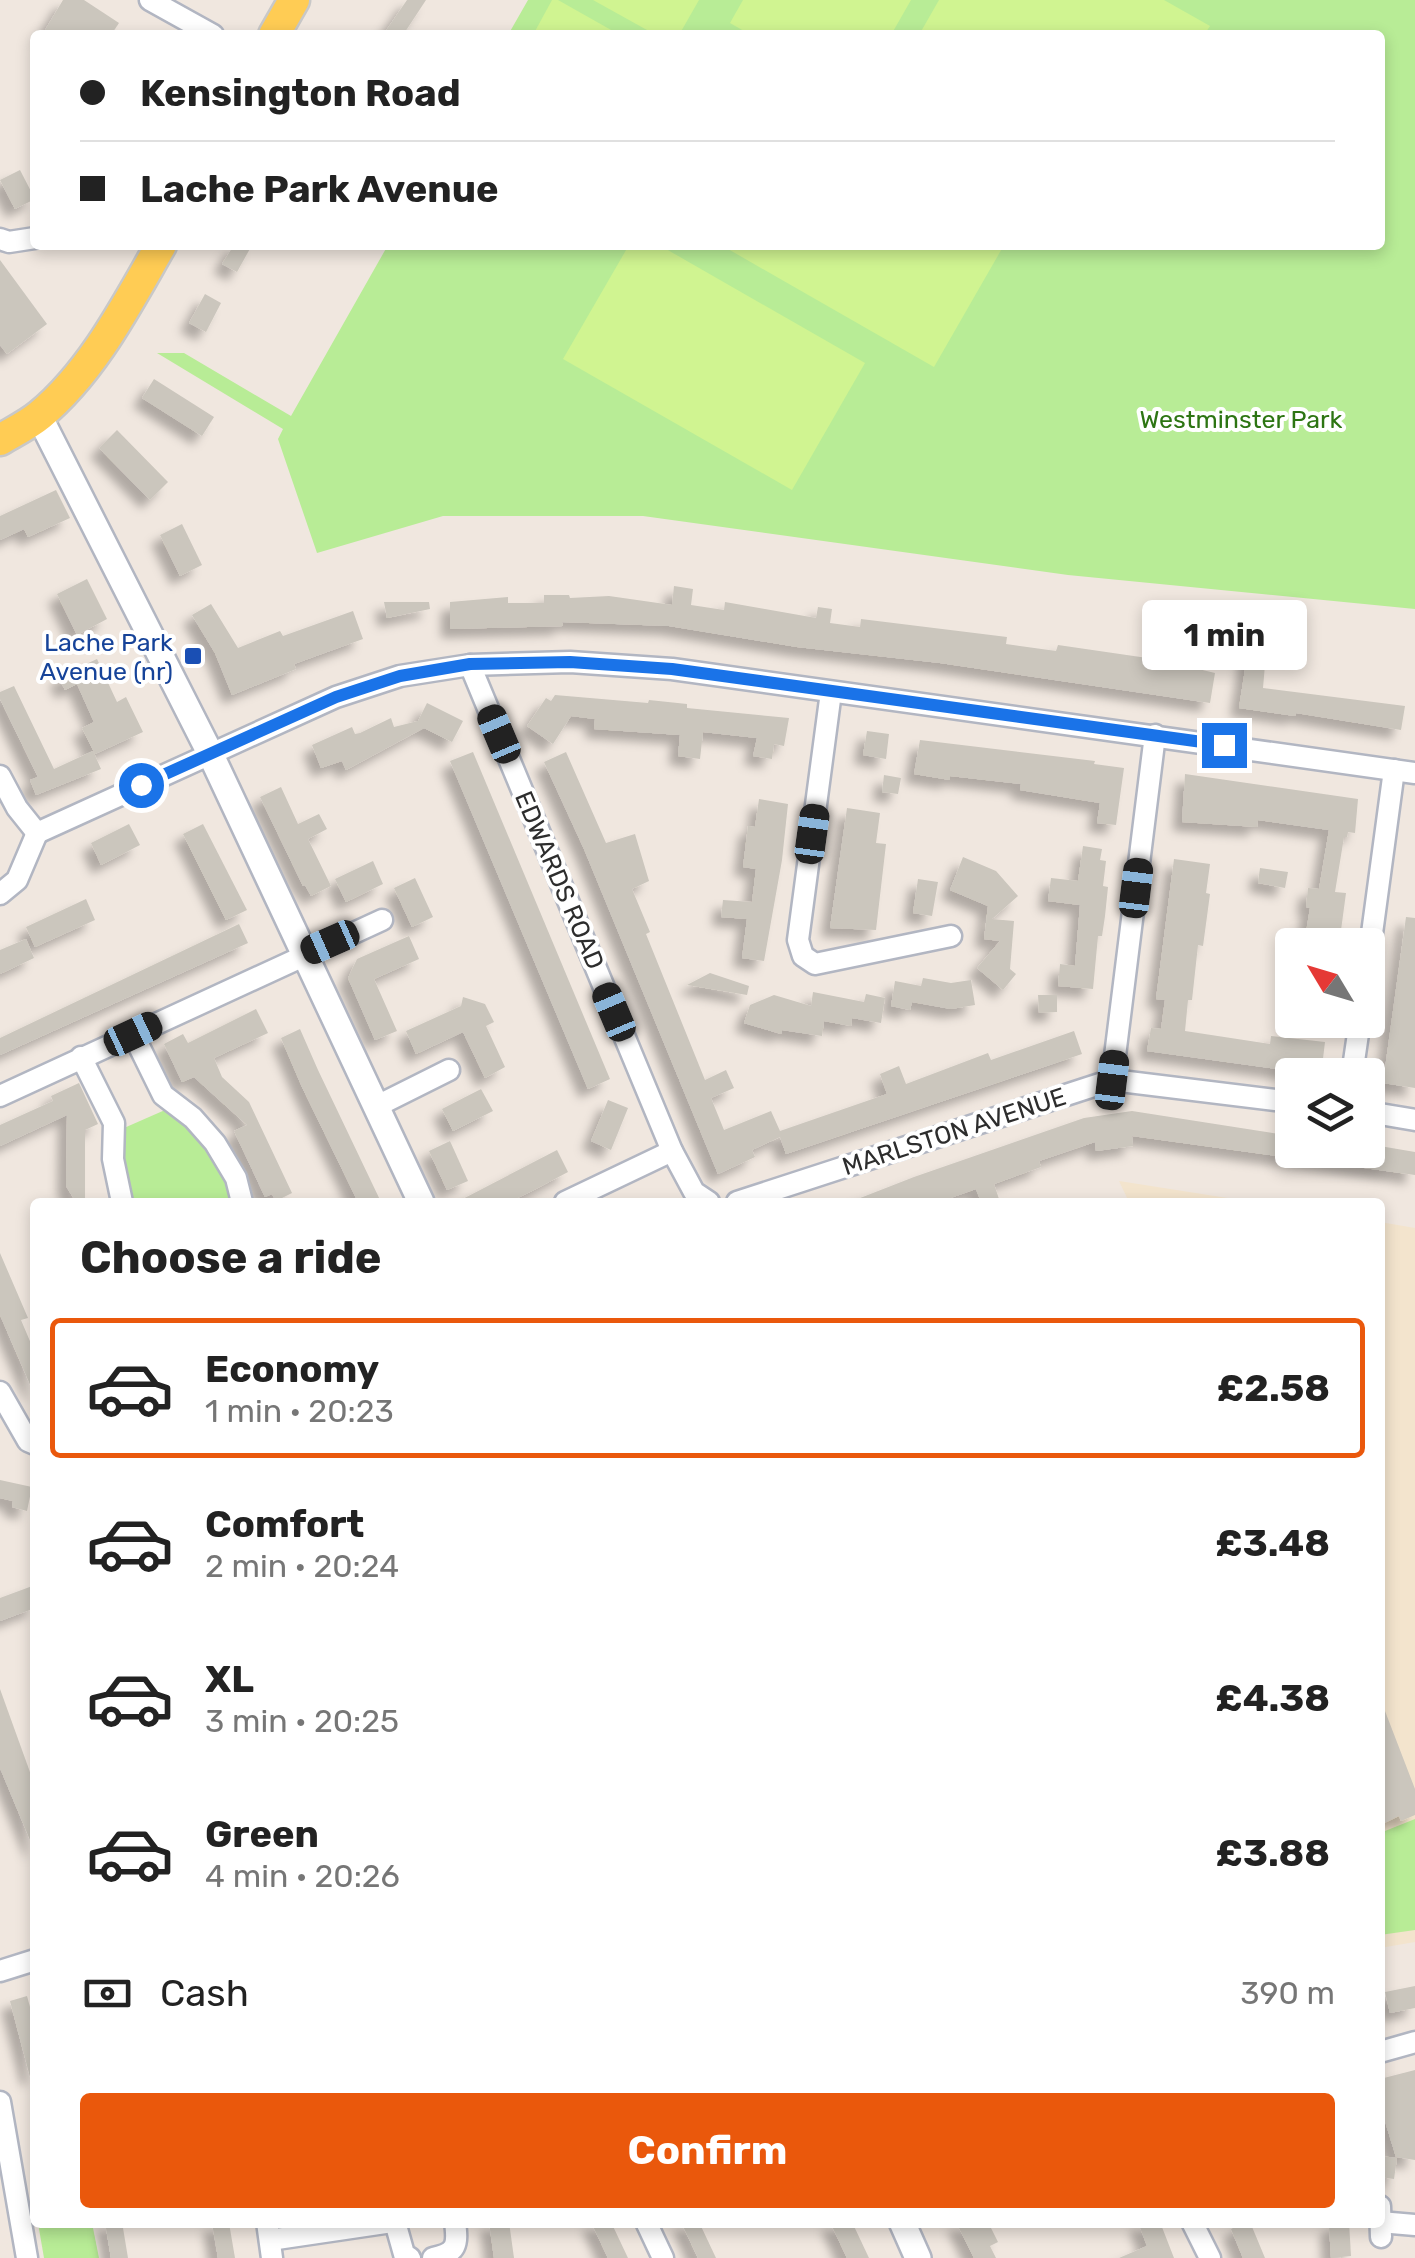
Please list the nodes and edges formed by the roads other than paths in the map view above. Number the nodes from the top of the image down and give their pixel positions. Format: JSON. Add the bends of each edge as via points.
{"nodes":[{"id":1,"x":150,"y":0,"type":"edge"},
{"id":2,"x":294,"y":0,"type":"edge"},
{"id":3,"x":204,"y":30,"type":"edge"},
{"id":4,"x":277,"y":30,"type":"edge"},
{"id":5,"x":0,"y":239,"type":"edge"},
{"id":6,"x":30,"y":240,"type":"edge"},
{"id":7,"x":155,"y":250,"type":"edge"},
{"id":8,"x":39,"y":416,"type":"junction"},
{"id":9,"x":0,"y":440,"type":"edge"},
{"id":10,"x":470,"y":664,"type":"junction"},
{"id":11,"x":832,"y":692,"type":"junction"},
{"id":12,"x":1156,"y":735,"type":"junction"},
{"id":13,"x":210,"y":753,"type":"junction"},
{"id":14,"x":1404,"y":772,"type":"edge"},
{"id":15,"x":0,"y":776,"type":"edge"},
{"id":16,"x":37,"y":833,"type":"junction"},
{"id":17,"x":0,"y":894,"type":"edge"},
{"id":18,"x":382,"y":920,"type":"dead end"},
{"id":19,"x":1374,"y":928,"type":"edge"},
{"id":20,"x":951,"y":936,"type":"dead end"},
{"id":21,"x":305,"y":954,"type":"junction"},
{"id":22,"x":133,"y":1034,"type":"junction"},
{"id":23,"x":81,"y":1057,"type":"junction"},
{"id":24,"x":449,"y":1070,"type":"dead end"},
{"id":25,"x":1112,"y":1080,"type":"junction"},
{"id":26,"x":0,"y":1096,"type":"edge"},
{"id":27,"x":1275,"y":1100,"type":"edge"},
{"id":28,"x":377,"y":1106,"type":"junction"},
{"id":29,"x":1385,"y":1115,"type":"edge"},
{"id":30,"x":1415,"y":1120,"type":"edge"},
{"id":31,"x":672,"y":1151,"type":"junction"},
{"id":32,"x":121,"y":1198,"type":"edge"},
{"id":33,"x":241,"y":1198,"type":"edge"},
{"id":34,"x":419,"y":1198,"type":"edge"},
{"id":35,"x":573,"y":1198,"type":"edge"},
{"id":36,"x":703,"y":1198,"type":"edge"},
{"id":37,"x":749,"y":1198,"type":"edge"},
{"id":38,"x":0,"y":1392,"type":"edge"},
{"id":39,"x":30,"y":1442,"type":"edge"},
{"id":40,"x":30,"y":1962,"type":"edge"},
{"id":41,"x":0,"y":1971,"type":"edge"},
{"id":42,"x":1415,"y":2042,"type":"edge"},
{"id":43,"x":1385,"y":2051,"type":"edge"},
{"id":44,"x":0,"y":2102,"type":"edge"},
{"id":45,"x":1415,"y":2225,"type":"edge"},
{"id":46,"x":353,"y":2228,"type":"edge"},
{"id":47,"x":396,"y":2228,"type":"edge"},
{"id":48,"x":456,"y":2228,"type":"edge"},
{"id":49,"x":649,"y":2228,"type":"edge"},
{"id":50,"x":905,"y":2228,"type":"edge"},
{"id":51,"x":1195,"y":2228,"type":"edge"},
{"id":52,"x":1380,"y":2230,"type":"edge"},
{"id":53,"x":270,"y":2240,"type":"edge"},
{"id":54,"x":28,"y":2258,"type":"edge"},
{"id":55,"x":410,"y":2258,"type":"edge"},
{"id":56,"x":434,"y":2258,"type":"edge"},
{"id":57,"x":663,"y":2258,"type":"edge"},
{"id":58,"x":918,"y":2258,"type":"edge"},
{"id":59,"x":1210,"y":2258,"type":"edge"}],
"edges":[{"from":1,"to":3,"type":"street"},
{"from":2,"to":4,"type":"main road"},
{"from":5,"to":6,"type":"street"},
{"from":7,"to":8,"type":"main road","via":[[110,332]]},
{"from":8,"to":9,"type":"main road"},
{"from":8,"to":13,"type":"street"},
{"from":10,"to":11,"type":"street","via":[[619,664]]},
{"from":10,"to":13,"type":"street","via":[[400,676],[336,697]]},
{"from":10,"to":31,"type":"street","name":"EDWARDS ROAD"},
{"from":11,"to":12,"type":"street"},
{"from":11,"to":20,"type":"street","via":[[798,940],[803,956],[815,964]]},
{"from":12,"to":14,"type":"street"},
{"from":12,"to":25,"type":"street"},
{"from":13,"to":16,"type":"street"},
{"from":13,"to":21,"type":"street"},
{"from":14,"to":19,"type":"street"},
{"from":15,"to":16,"type":"street"},
{"from":16,"to":17,"type":"street","via":[[17,880]]},
{"from":18,"to":21,"type":"street"},
{"from":21,"to":22,"type":"street"},
{"from":21,"to":28,"type":"street"},
{"from":22,"to":23,"type":"street"},
{"from":22,"to":33,"type":"street","via":[[164,1095],[216,1144]]},
{"from":23,"to":26,"type":"street"},
{"from":23,"to":32,"type":"street","via":[[114,1122]]},
{"from":24,"to":28,"type":"street"},
{"from":25,"to":27,"type":"street","name":"MARLSTON AVENUE"},
{"from":25,"to":37,"type":"street","name":"MARLSTON AVENUE"},
{"from":28,"to":34,"type":"street"},
{"from":29,"to":30,"type":"street"},
{"from":31,"to":35,"type":"street"},
{"from":31,"to":36,"type":"street"},
{"from":38,"to":39,"type":"street"},
{"from":40,"to":41,"type":"street"},
{"from":42,"to":43,"type":"street"},
{"from":44,"to":54,"type":"street"},
{"from":45,"to":52,"type":"street"},
{"from":46,"to":53,"type":"street"},
{"from":47,"to":55,"type":"street"},
{"from":48,"to":56,"type":"street","via":[[455,2249]]},
{"from":49,"to":57,"type":"street"},
{"from":50,"to":58,"type":"street"},
{"from":51,"to":59,"type":"street"}]}
